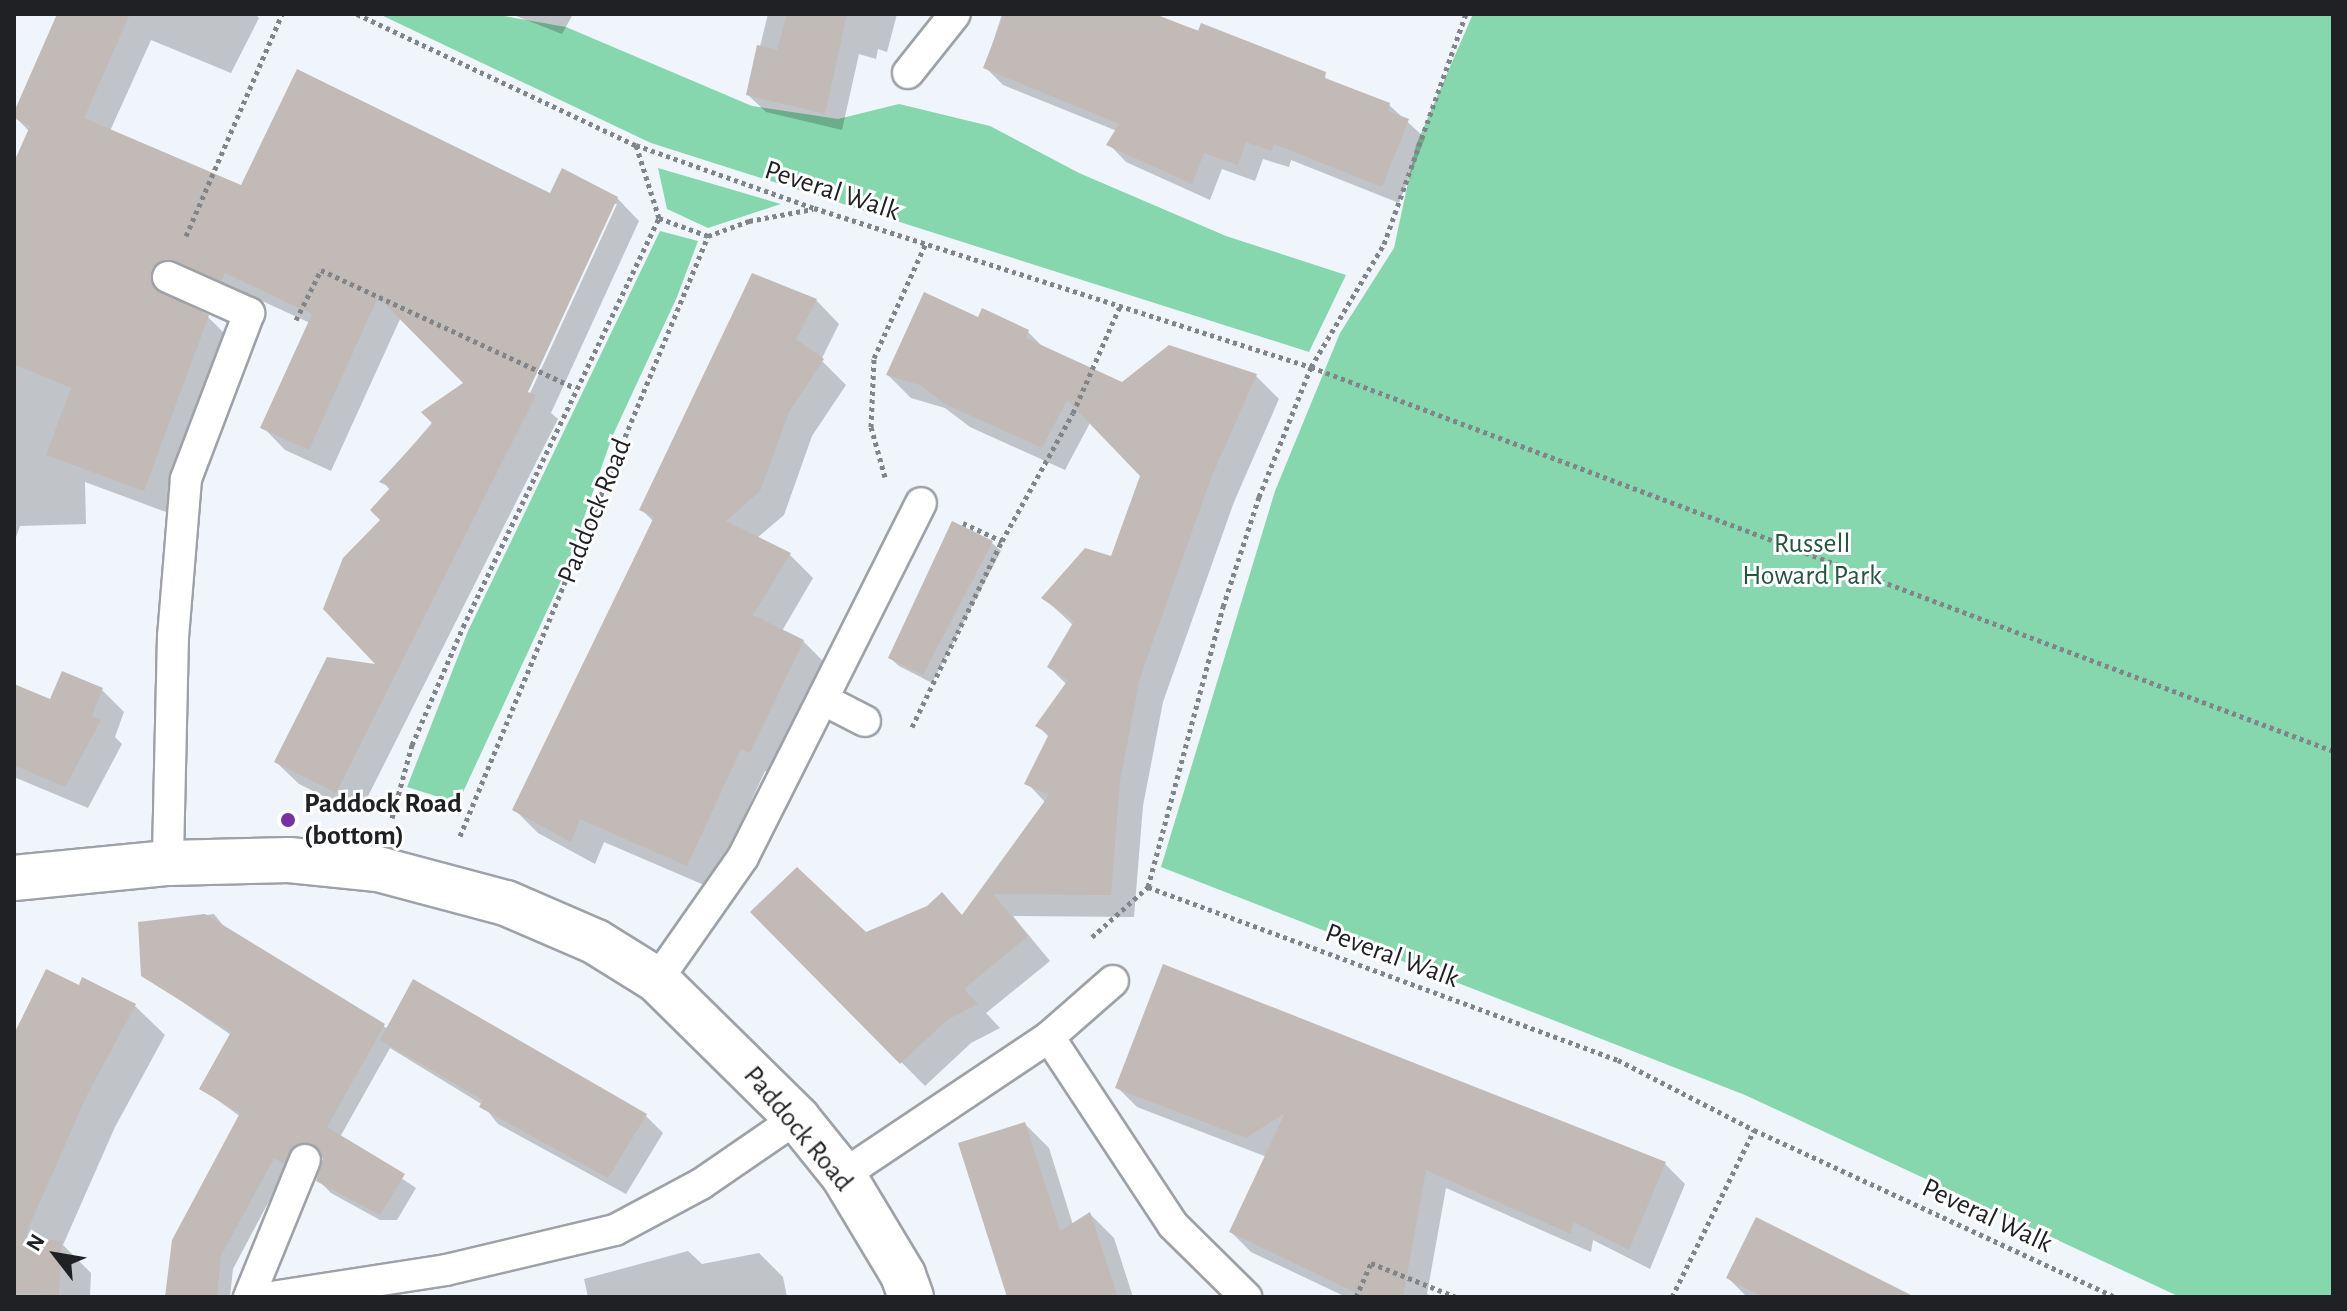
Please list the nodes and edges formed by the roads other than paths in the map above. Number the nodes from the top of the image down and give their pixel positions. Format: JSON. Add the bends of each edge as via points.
{"nodes":[{"id":1,"x":955,"y":14,"type":"edge"},
{"id":2,"x":908,"y":73,"type":"dead end"},
{"id":3,"x":168,"y":277,"type":"road end"},
{"id":4,"x":921,"y":503,"type":"road end"},
{"id":5,"x":824,"y":700,"type":"junction"},
{"id":6,"x":865,"y":721,"type":"dead end"},
{"id":7,"x":168,"y":863,"type":"junction"},
{"id":8,"x":14,"y":878,"type":"edge"},
{"id":9,"x":657,"y":980,"type":"junction"},
{"id":10,"x":1113,"y":981,"type":"dead end"},
{"id":11,"x":1049,"y":1037,"type":"junction"},
{"id":12,"x":797,"y":1118,"type":"junction"},
{"id":13,"x":305,"y":1160,"type":"dead end"},
{"id":14,"x":843,"y":1175,"type":"junction"},
{"id":15,"x":249,"y":1297,"type":"edge"},
{"id":16,"x":272,"y":1297,"type":"edge"},
{"id":17,"x":911,"y":1297,"type":"edge"},
{"id":18,"x":1246,"y":1297,"type":"edge"}],
"edges":[{"from":1,"to":2,"type":"lane"},
{"from":3,"to":7,"type":"lane","via":[[249,313],[186,479],[173,636]]},
{"from":4,"to":5,"type":"lane"},
{"from":5,"to":6,"type":"lane"},
{"from":5,"to":9,"type":"lane","via":[[743,857]]},
{"from":7,"to":8,"type":"street","name":"Paddock Road"},
{"from":7,"to":9,"type":"street","name":"Paddock Road","via":[[289,860],[378,869],[506,903],[596,942]]},
{"from":9,"to":12,"type":"street","name":"Paddock Road"},
{"from":10,"to":11,"type":"lane"},
{"from":11,"to":14,"type":"lane"},
{"from":11,"to":18,"type":"lane","via":[[1173,1225]]},
{"from":12,"to":14,"type":"street","name":"Paddock Road"},
{"from":12,"to":16,"type":"lane","via":[[701,1184],[615,1230],[446,1270]]},
{"from":13,"to":15,"type":"lane"},
{"from":14,"to":17,"type":"street","name":"Paddock Road"}]}
